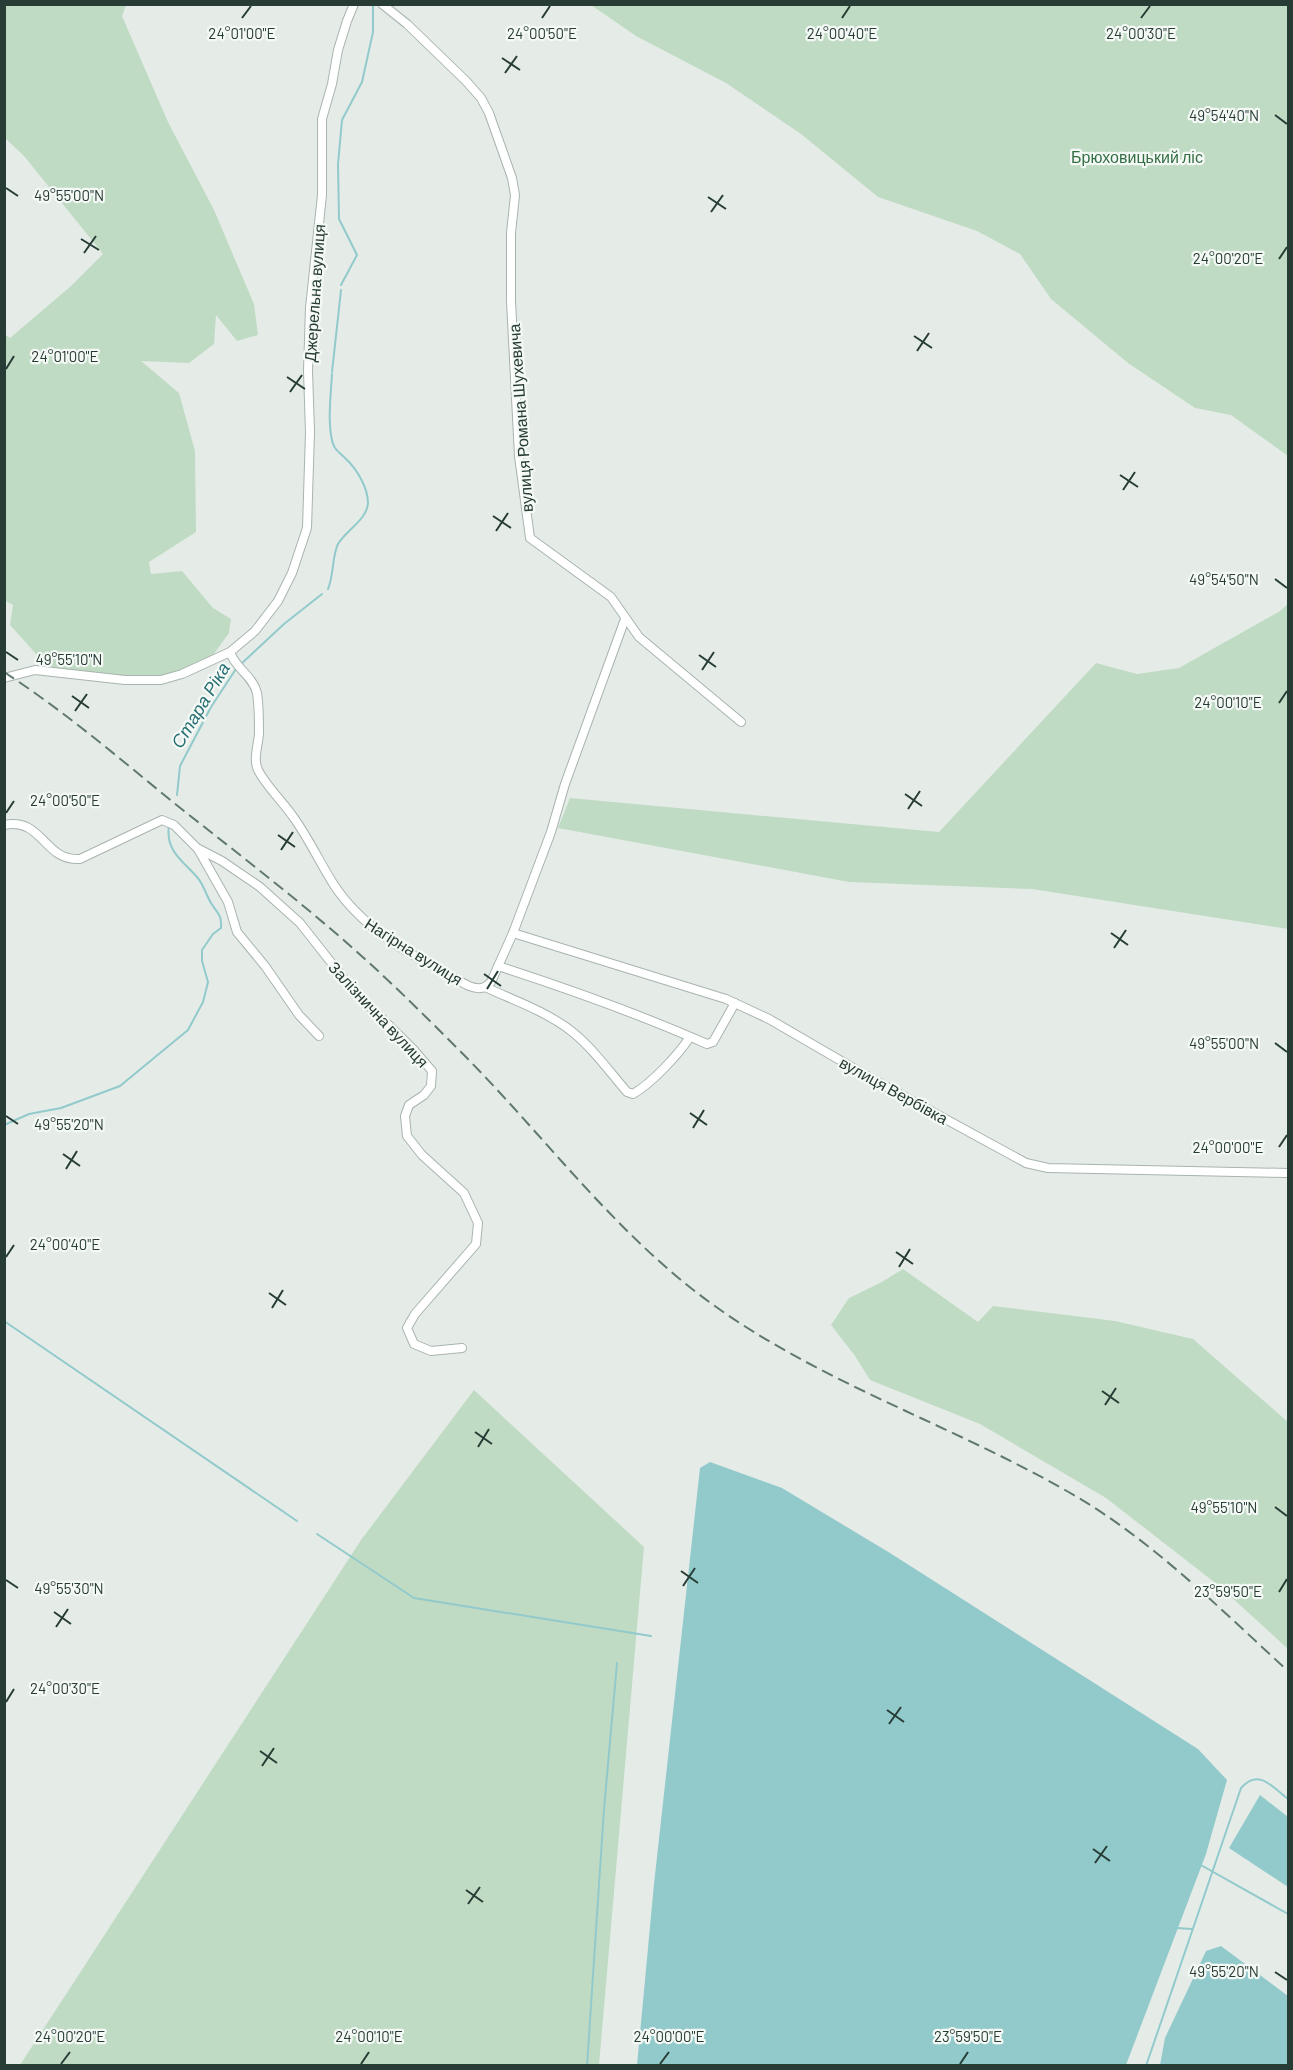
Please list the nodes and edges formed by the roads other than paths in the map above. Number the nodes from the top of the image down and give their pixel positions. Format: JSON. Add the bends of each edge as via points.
{"nodes":[{"id":1,"x":354,"y":4,"type":"edge"},
{"id":2,"x":384,"y":6,"type":"edge"},
{"id":3,"x":625,"y":619,"type":"junction"},
{"id":4,"x":231,"y":656,"type":"junction"},
{"id":5,"x":4,"y":678,"type":"edge"},
{"id":6,"x":741,"y":722,"type":"dead end"},
{"id":7,"x":4,"y":825,"type":"edge"},
{"id":8,"x":197,"y":848,"type":"junction"},
{"id":9,"x":513,"y":933,"type":"junction"},
{"id":10,"x":498,"y":966,"type":"junction"},
{"id":11,"x":485,"y":987,"type":"junction"},
{"id":12,"x":735,"y":1003,"type":"junction"},
{"id":13,"x":319,"y":1036,"type":"dead end"},
{"id":14,"x":690,"y":1037,"type":"junction"},
{"id":15,"x":1288,"y":1173,"type":"edge"},
{"id":16,"x":462,"y":1348,"type":"dead end"}],
"edges":[{"from":1,"to":4,"type":"street","name":"Джерельна вулиця","via":[[346,21],[322,119],[322,195],[310,309],[307,528],[278,600]]},
{"from":2,"to":3,"type":"street","name":"вулиця Романа Шухевича","via":[[466,81],[489,112],[515,195],[511,301],[520,472],[530,538],[611,597]]},
{"from":3,"to":6,"type":"street","name":"вулиця Романа Шухевича","via":[[654,651]]},
{"from":3,"to":9,"type":"street"},
{"from":4,"to":5,"type":"street","name":"Джерельна вулиця","via":[[161,680],[36,670]]},
{"from":4,"to":11,"type":"street","name":"Нагірна вулиця","via":[[257,694],[259,772],[295,819],[350,906],[373,928],[435,968],[472,987]]},
{"from":7,"to":8,"type":"street","name":"Залізнична вулиця","via":[[16,822],[31,828],[62,857],[72,859],[80,859],[162,820],[174,825]]},
{"from":8,"to":13,"type":"street","name":"Залізнична вулиця","via":[[228,902],[237,932]]},
{"from":8,"to":16,"type":"street","name":"Залізнична вулиця","via":[[260,887],[300,923],[352,989],[432,1071],[431,1086],[409,1105],[405,1116],[407,1136],[464,1193],[478,1223],[476,1244],[407,1328],[414,1344],[431,1351]]},
{"from":9,"to":10,"type":"street"},
{"from":9,"to":12,"type":"street","name":"вулиця Вербівка"},
{"from":10,"to":11,"type":"street"},
{"from":10,"to":14,"type":"street","via":[[586,995]]},
{"from":11,"to":14,"type":"street","name":"Нагірна вулиця","via":[[572,1031],[633,1094]]},
{"from":12,"to":14,"type":"street","via":[[713,1042],[707,1044]]},
{"from":12,"to":15,"type":"street","name":"вулиця Вербівка","via":[[1026,1163],[1048,1168]]}]}
